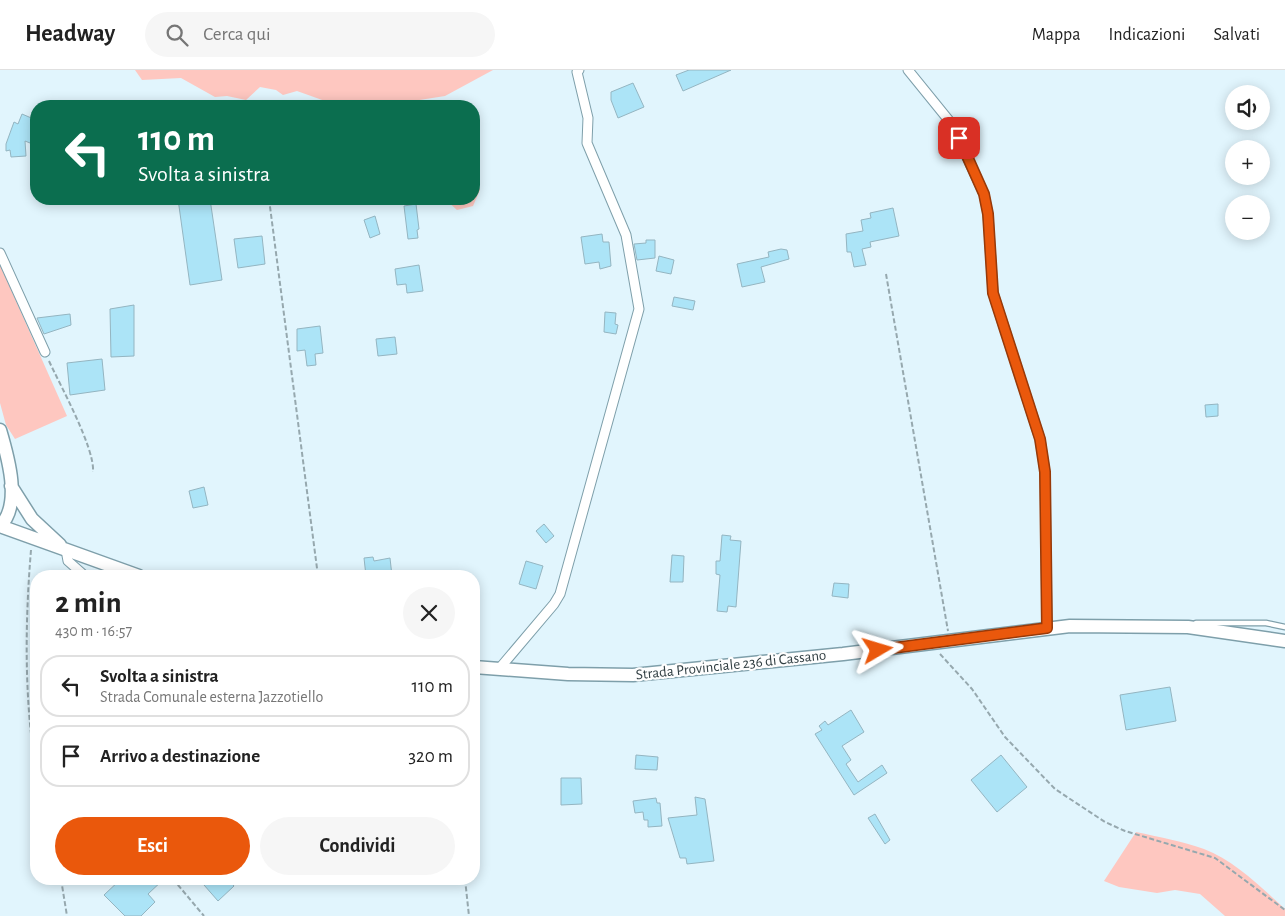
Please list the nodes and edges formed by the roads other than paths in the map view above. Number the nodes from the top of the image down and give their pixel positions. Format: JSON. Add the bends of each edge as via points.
{"nodes":[{"id":1,"x":579,"y":70,"type":"edge"},
{"id":2,"x":908,"y":70,"type":"edge"},
{"id":3,"x":0,"y":253,"type":"edge"},
{"id":4,"x":45,"y":352,"type":"road end"},
{"id":5,"x":0,"y":430,"type":"edge"},
{"id":6,"x":11,"y":486,"type":"junction"},
{"id":7,"x":0,"y":526,"type":"edge"},
{"id":8,"x":66,"y":550,"type":"junction"},
{"id":9,"x":79,"y":570,"type":"edge"},
{"id":10,"x":122,"y":570,"type":"edge"},
{"id":11,"x":1188,"y":627,"type":"junction"},
{"id":12,"x":1285,"y":627,"type":"edge"},
{"id":13,"x":1047,"y":628,"type":"junction"},
{"id":14,"x":1285,"y":641,"type":"edge"},
{"id":15,"x":480,"y":667,"type":"edge"},
{"id":16,"x":499,"y":669,"type":"junction"}],
"edges":[{"from":1,"to":16,"type":"street","via":[[578,81],[588,118],[587,142],[626,236],[638,309],[560,594]]},
{"from":2,"to":13,"type":"street","via":[[951,123],[984,194],[993,293],[1040,439],[1045,472]]},
{"from":3,"to":4,"type":"street"},
{"from":5,"to":6,"type":"main road"},
{"from":6,"to":7,"type":"main road","via":[[11,509],[8,519]]},
{"from":6,"to":8,"type":"main road","via":[[32,519]]},
{"from":7,"to":8,"type":"main road"},
{"from":8,"to":9,"type":"street","via":[[68,560]]},
{"from":8,"to":10,"type":"main road"},
{"from":11,"to":12,"type":"lane","via":[[1216,621]]},
{"from":11,"to":13,"type":"main road","name":"Strada Provinciale 236 di Cassano"},
{"from":11,"to":14,"type":"main road","name":"Strada Provinciale 236 di Cassano"},
{"from":13,"to":16,"type":"main road","name":"Strada Provinciale 236 di Cassano","via":[[843,654],[634,675]]},
{"from":15,"to":16,"type":"main road","name":"Strada Provinciale 236 di Cassano"}]}
